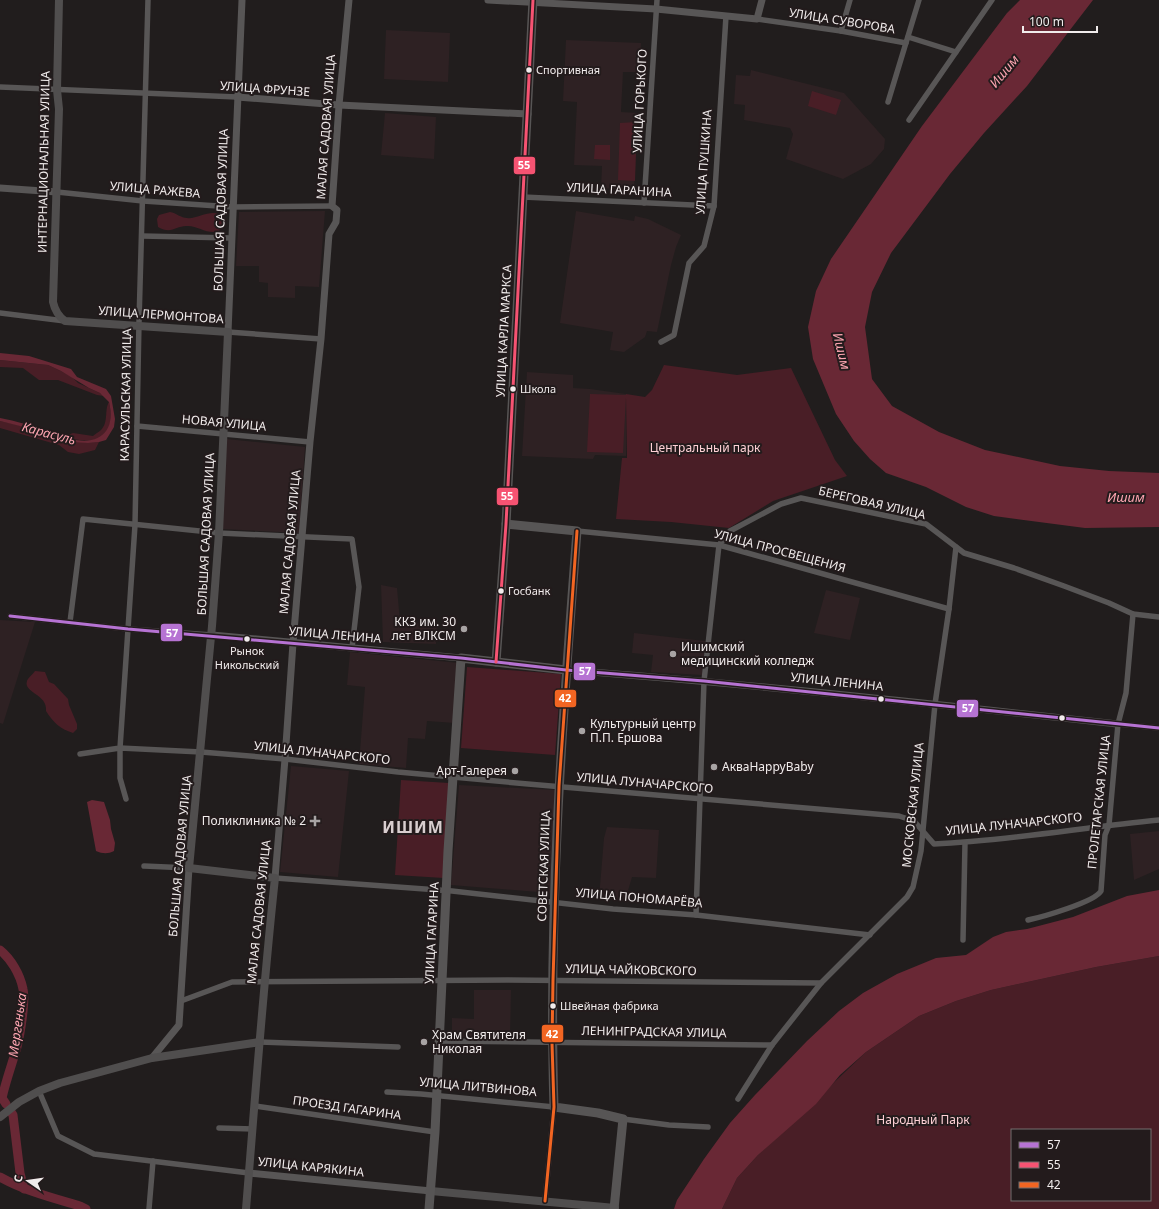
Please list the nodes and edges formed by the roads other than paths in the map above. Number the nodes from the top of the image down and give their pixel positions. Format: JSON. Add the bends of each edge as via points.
{"nodes":[{"id":1,"x":59,"y":0,"type":"edge"},
{"id":2,"x":148,"y":0,"type":"edge"},
{"id":3,"x":242,"y":0,"type":"edge"},
{"id":4,"x":349,"y":0,"type":"edge"},
{"id":5,"x":488,"y":0,"type":"edge"},
{"id":6,"x":657,"y":0,"type":"edge"},
{"id":7,"x":762,"y":0,"type":"edge"},
{"id":8,"x":850,"y":0,"type":"edge"},
{"id":9,"x":919,"y":0,"type":"edge"},
{"id":10,"x":992,"y":0,"type":"edge"},
{"id":11,"x":533,"y":2,"type":"edge"},
{"id":12,"x":656,"y":9,"type":"junction"},
{"id":13,"x":726,"y":16,"type":"junction"},
{"id":14,"x":757,"y":19,"type":"junction"},
{"id":15,"x":841,"y":31,"type":"junction"},
{"id":16,"x":907,"y":40,"type":"junction"},
{"id":17,"x":956,"y":52,"type":"junction"},
{"id":18,"x":0,"y":87,"type":"edge"},
{"id":19,"x":57,"y":90,"type":"junction"},
{"id":20,"x":146,"y":93,"type":"junction"},
{"id":21,"x":237,"y":97,"type":"junction"},
{"id":22,"x":888,"y":102,"type":"dead end"},
{"id":23,"x":339,"y":106,"type":"junction"},
{"id":24,"x":528,"y":114,"type":"junction"},
{"id":25,"x":909,"y":120,"type":"dead end"},
{"id":26,"x":0,"y":188,"type":"edge"},
{"id":27,"x":57,"y":192,"type":"junction"},
{"id":28,"x":523,"y":197,"type":"junction"},
{"id":29,"x":143,"y":201,"type":"junction"},
{"id":30,"x":644,"y":203,"type":"junction"},
{"id":31,"x":332,"y":206,"type":"junction"},
{"id":32,"x":714,"y":206,"type":"junction"},
{"id":33,"x":234,"y":207,"type":"junction"},
{"id":34,"x":142,"y":236,"type":"junction"},
{"id":35,"x":232,"y":238,"type":"junction"},
{"id":36,"x":0,"y":313,"type":"edge"},
{"id":37,"x":65,"y":321,"type":"junction"},
{"id":38,"x":139,"y":325,"type":"junction"},
{"id":39,"x":228,"y":332,"type":"junction"},
{"id":40,"x":321,"y":339,"type":"junction"},
{"id":41,"x":661,"y":342,"type":"dead end"},
{"id":42,"x":137,"y":426,"type":"junction"},
{"id":43,"x":224,"y":434,"type":"junction"},
{"id":44,"x":310,"y":442,"type":"junction"},
{"id":45,"x":506,"y":524,"type":"junction"},
{"id":46,"x":135,"y":525,"type":"junction"},
{"id":47,"x":577,"y":532,"type":"junction"},
{"id":48,"x":219,"y":533,"type":"junction"},
{"id":49,"x":303,"y":536,"type":"junction"},
{"id":50,"x":719,"y":545,"type":"junction"},
{"id":51,"x":956,"y":547,"type":"junction"},
{"id":52,"x":949,"y":609,"type":"junction"},
{"id":53,"x":1133,"y":614,"type":"junction"},
{"id":54,"x":10,"y":616,"type":"dead end"},
{"id":55,"x":1159,"y":617,"type":"edge"},
{"id":56,"x":70,"y":622,"type":"junction"},
{"id":57,"x":128,"y":629,"type":"junction"},
{"id":58,"x":212,"y":635,"type":"junction"},
{"id":59,"x":292,"y":643,"type":"junction"},
{"id":60,"x":352,"y":648,"type":"junction"},
{"id":61,"x":461,"y":658,"type":"junction"},
{"id":62,"x":496,"y":662,"type":"junction"},
{"id":63,"x":566,"y":670,"type":"junction"},
{"id":64,"x":704,"y":681,"type":"junction"},
{"id":65,"x":935,"y":704,"type":"junction"},
{"id":66,"x":1118,"y":724,"type":"junction"},
{"id":67,"x":1159,"y":728,"type":"edge"},
{"id":68,"x":120,"y":748,"type":"junction"},
{"id":69,"x":201,"y":752,"type":"junction"},
{"id":70,"x":80,"y":754,"type":"dead end"},
{"id":71,"x":285,"y":759,"type":"junction"},
{"id":72,"x":453,"y":777,"type":"junction"},
{"id":73,"x":559,"y":786,"type":"junction"},
{"id":74,"x":126,"y":799,"type":"dead end"},
{"id":75,"x":701,"y":799,"type":"junction"},
{"id":76,"x":1159,"y":820,"type":"edge"},
{"id":77,"x":1109,"y":825,"type":"junction"},
{"id":78,"x":922,"y":832,"type":"junction"},
{"id":79,"x":965,"y":843,"type":"junction"},
{"id":80,"x":144,"y":866,"type":"dead end"},
{"id":81,"x":189,"y":868,"type":"junction"},
{"id":82,"x":275,"y":878,"type":"junction"},
{"id":83,"x":446,"y":890,"type":"junction"},
{"id":84,"x":554,"y":902,"type":"junction"},
{"id":85,"x":696,"y":915,"type":"junction"},
{"id":86,"x":1028,"y":920,"type":"dead end"},
{"id":87,"x":870,"y":935,"type":"junction"},
{"id":88,"x":963,"y":940,"type":"dead end"},
{"id":89,"x":442,"y":980,"type":"junction"},
{"id":90,"x":552,"y":980,"type":"junction"},
{"id":91,"x":264,"y":981,"type":"junction"},
{"id":92,"x":821,"y":983,"type":"junction"},
{"id":93,"x":181,"y":1001,"type":"junction"},
{"id":94,"x":439,"y":1041,"type":"junction"},
{"id":95,"x":260,"y":1042,"type":"junction"},
{"id":96,"x":552,"y":1043,"type":"junction"},
{"id":97,"x":772,"y":1045,"type":"junction"},
{"id":98,"x":398,"y":1047,"type":"dead end"},
{"id":99,"x":152,"y":1058,"type":"junction"},
{"id":100,"x":39,"y":1091,"type":"junction"},
{"id":101,"x":387,"y":1092,"type":"dead end"},
{"id":102,"x":437,"y":1096,"type":"junction"},
{"id":103,"x":738,"y":1099,"type":"dead end"},
{"id":104,"x":255,"y":1106,"type":"junction"},
{"id":105,"x":554,"y":1107,"type":"junction"},
{"id":106,"x":0,"y":1117,"type":"edge"},
{"id":107,"x":623,"y":1119,"type":"junction"},
{"id":108,"x":708,"y":1127,"type":"dead end"},
{"id":109,"x":219,"y":1128,"type":"dead end"},
{"id":110,"x":253,"y":1129,"type":"junction"},
{"id":111,"x":435,"y":1132,"type":"junction"},
{"id":112,"x":153,"y":1161,"type":"junction"},
{"id":113,"x":249,"y":1173,"type":"junction"},
{"id":114,"x":431,"y":1191,"type":"junction"},
{"id":115,"x":545,"y":1201,"type":"junction"},
{"id":116,"x":614,"y":1208,"type":"edge"},
{"id":117,"x":149,"y":1209,"type":"edge"},
{"id":118,"x":246,"y":1209,"type":"edge"},
{"id":119,"x":429,"y":1209,"type":"edge"}],
"edges":[{"from":1,"to":19,"type":"main road","name":"ИНТЕРНАЦИОНАЛЬНАЯ УЛИЦА"},
{"from":2,"to":20,"type":"street","name":"КАРАСУЛЬСКАЯ УЛИЦА"},
{"from":3,"to":21,"type":"street","name":"БОЛЬШАЯ САДОВАЯ УЛИЦА"},
{"from":4,"to":23,"type":"street","name":"МАЛАЯ САДОВАЯ УЛИЦА"},
{"from":5,"to":11,"type":"street","name":"УЛИЦА СУВОРОВА"},
{"from":6,"to":12,"type":"street","name":"УЛИЦА ГОРЬКОГО"},
{"from":7,"to":14,"type":"street"},
{"from":8,"to":15,"type":"street"},
{"from":9,"to":16,"type":"street"},
{"from":10,"to":17,"type":"street"},
{"from":11,"to":12,"type":"street","name":"УЛИЦА СУВОРОВА"},
{"from":11,"to":24,"type":"main road","name":"УЛИЦА КАРЛА МАРКСА"},
{"from":12,"to":13,"type":"street","name":"УЛИЦА СУВОРОВА"},
{"from":12,"to":30,"type":"street","name":"УЛИЦА ГОРЬКОГО"},
{"from":13,"to":14,"type":"street","name":"УЛИЦА СУВОРОВА"},
{"from":13,"to":32,"type":"street","name":"УЛИЦА ПУШКИНА"},
{"from":14,"to":15,"type":"street","name":"УЛИЦА СУВОРОВА"},
{"from":15,"to":16,"type":"street","name":"УЛИЦА СУВОРОВА"},
{"from":16,"to":17,"type":"street","name":"УЛИЦА СУВОРОВА"},
{"from":16,"to":22,"type":"street"},
{"from":17,"to":25,"type":"street"},
{"from":18,"to":19,"type":"street","name":"УЛИЦА ФРУНЗЕ"},
{"from":19,"to":20,"type":"street","name":"УЛИЦА ФРУНЗЕ"},
{"from":19,"to":27,"type":"main road","name":"ИНТЕРНАЦИОНАЛЬНАЯ УЛИЦА"},
{"from":20,"to":21,"type":"street","name":"УЛИЦА ФРУНЗЕ"},
{"from":20,"to":29,"type":"street","name":"КАРАСУЛЬСКАЯ УЛИЦА"},
{"from":21,"to":23,"type":"street","name":"УЛИЦА ФРУНЗЕ"},
{"from":21,"to":33,"type":"street","name":"БОЛЬШАЯ САДОВАЯ УЛИЦА"},
{"from":23,"to":24,"type":"street","name":"УЛИЦА ФРУНЗЕ"},
{"from":23,"to":31,"type":"street","name":"МАЛАЯ САДОВАЯ УЛИЦА"},
{"from":24,"to":28,"type":"main road","name":"УЛИЦА КАРЛА МАРКСА"},
{"from":26,"to":27,"type":"street","name":"УЛИЦА РАЖЕВА"},
{"from":27,"to":29,"type":"street","name":"УЛИЦА РАЖЕВА"},
{"from":27,"to":37,"type":"main road","name":"ИНТЕРНАЦИОНАЛЬНАЯ УЛИЦА","via":[[53,302],[58,316]]},
{"from":28,"to":30,"type":"street","name":"УЛИЦА ГАРАНИНА"},
{"from":28,"to":45,"type":"main road","name":"УЛИЦА КАРЛА МАРКСА"},
{"from":29,"to":33,"type":"street","name":"УЛИЦА РАЖЕВА"},
{"from":29,"to":34,"type":"street","name":"КАРАСУЛЬСКАЯ УЛИЦА"},
{"from":30,"to":32,"type":"street","name":"УЛИЦА ГАРАНИНА"},
{"from":31,"to":33,"type":"street","name":"УЛИЦА РАЖЕВА"},
{"from":31,"to":40,"type":"street","name":"МАЛАЯ САДОВАЯ УЛИЦА","via":[[337,210],[336,222],[328,234]]},
{"from":32,"to":41,"type":"street","name":"УЛИЦА ПУШКИНА","via":[[704,246],[689,263],[674,335]]},
{"from":33,"to":35,"type":"street","name":"БОЛЬШАЯ САДОВАЯ УЛИЦА"},
{"from":34,"to":35,"type":"street"},
{"from":34,"to":38,"type":"street","name":"КАРАСУЛЬСКАЯ УЛИЦА"},
{"from":35,"to":39,"type":"street","name":"БОЛЬШАЯ САДОВАЯ УЛИЦА"},
{"from":36,"to":37,"type":"street","name":"УЛИЦА ЛЕРМОНТОВА"},
{"from":37,"to":38,"type":"main road","name":"УЛИЦА ЛЕРМОНТОВА"},
{"from":38,"to":39,"type":"main road","name":"УЛИЦА ЛЕРМОНТОВА"},
{"from":38,"to":42,"type":"street","name":"КАРАСУЛЬСКАЯ УЛИЦА"},
{"from":39,"to":40,"type":"street","name":"УЛИЦА ЛЕРМОНТОВА"},
{"from":39,"to":43,"type":"main road","name":"БОЛЬШАЯ САДОВАЯ УЛИЦА"},
{"from":40,"to":44,"type":"street","name":"МАЛАЯ САДОВАЯ УЛИЦА"},
{"from":42,"to":43,"type":"street","name":"НОВАЯ УЛИЦА"},
{"from":42,"to":46,"type":"street","name":"КАРАСУЛЬСКАЯ УЛИЦА"},
{"from":43,"to":44,"type":"street","name":"НОВАЯ УЛИЦА"},
{"from":43,"to":48,"type":"main road","name":"БОЛЬШАЯ САДОВАЯ УЛИЦА"},
{"from":44,"to":49,"type":"street","name":"МАЛАЯ САДОВАЯ УЛИЦА"},
{"from":45,"to":47,"type":"main road","name":"УЛИЦА ПРОСВЕЩЕНИЯ"},
{"from":45,"to":62,"type":"main road","name":"УЛИЦА КАРЛА МАРКСА"},
{"from":46,"to":48,"type":"street"},
{"from":46,"to":56,"type":"street","via":[[83,519]]},
{"from":46,"to":57,"type":"street","name":"КАРАСУЛЬСКАЯ УЛИЦА"},
{"from":47,"to":50,"type":"street","name":"УЛИЦА ПРОСВЕЩЕНИЯ"},
{"from":47,"to":63,"type":"main road","name":"СОВЕТСКАЯ УЛИЦА"},
{"from":48,"to":49,"type":"street"},
{"from":48,"to":58,"type":"main road","name":"БОЛЬШАЯ САДОВАЯ УЛИЦА"},
{"from":49,"to":59,"type":"street","name":"МАЛАЯ САДОВАЯ УЛИЦА"},
{"from":49,"to":60,"type":"street","via":[[352,539],[359,587]]},
{"from":50,"to":51,"type":"street","name":"БЕРЕГОВАЯ УЛИЦА","via":[[730,531],[781,504],[801,498],[926,524]]},
{"from":50,"to":52,"type":"street","name":"УЛИЦА ПРОСВЕЩЕНИЯ"},
{"from":50,"to":64,"type":"street"},
{"from":51,"to":52,"type":"street","name":"МОСКОВСКАЯ УЛИЦА"},
{"from":51,"to":53,"type":"street","name":"БЕРЕГОВАЯ УЛИЦА"},
{"from":52,"to":65,"type":"street","name":"МОСКОВСКАЯ УЛИЦА"},
{"from":53,"to":55,"type":"street","name":"БЕРЕГОВАЯ УЛИЦА"},
{"from":53,"to":66,"type":"street","name":"ПРОЛЕТАРСКАЯ УЛИЦА","via":[[1126,693]]},
{"from":54,"to":56,"type":"street","name":"УЛИЦА ЛЕНИНА"},
{"from":56,"to":57,"type":"street","name":"УЛИЦА ЛЕНИНА"},
{"from":57,"to":58,"type":"street","name":"УЛИЦА ЛЕНИНА"},
{"from":57,"to":68,"type":"street","name":"КАРАСУЛЬСКАЯ УЛИЦА"},
{"from":58,"to":59,"type":"street","name":"УЛИЦА ЛЕНИНА"},
{"from":58,"to":69,"type":"main road","name":"БОЛЬШАЯ САДОВАЯ УЛИЦА"},
{"from":59,"to":60,"type":"street","name":"УЛИЦА ЛЕНИНА"},
{"from":59,"to":71,"type":"street","name":"МАЛАЯ САДОВАЯ УЛИЦА"},
{"from":60,"to":61,"type":"street","name":"УЛИЦА ЛЕНИНА"},
{"from":61,"to":62,"type":"main road","name":"УЛИЦА ЛЕНИНА"},
{"from":61,"to":72,"type":"main road","name":"УЛИЦА ГАГАРИНА"},
{"from":62,"to":63,"type":"main road","name":"УЛИЦА ЛЕНИНА"},
{"from":63,"to":64,"type":"street","name":"УЛИЦА ЛЕНИНА"},
{"from":63,"to":73,"type":"main road","name":"СОВЕТСКАЯ УЛИЦА"},
{"from":64,"to":65,"type":"street","name":"УЛИЦА ЛЕНИНА"},
{"from":64,"to":75,"type":"street"},
{"from":65,"to":66,"type":"street","name":"УЛИЦА ЛЕНИНА"},
{"from":65,"to":78,"type":"street","name":"МОСКОВСКАЯ УЛИЦА"},
{"from":66,"to":67,"type":"street","name":"УЛИЦА ЛЕНИНА"},
{"from":66,"to":77,"type":"street","name":"ПРОЛЕТАРСКАЯ УЛИЦА"},
{"from":68,"to":69,"type":"street","name":"УЛИЦА ЛУНАЧАРСКОГО"},
{"from":68,"to":70,"type":"street"},
{"from":68,"to":74,"type":"street","via":[[120,778]]},
{"from":69,"to":71,"type":"street","name":"УЛИЦА ЛУНАЧАРСКОГО"},
{"from":69,"to":81,"type":"main road","name":"БОЛЬШАЯ САДОВАЯ УЛИЦА"},
{"from":71,"to":72,"type":"street","name":"УЛИЦА ЛУНАЧАРСКОГО"},
{"from":71,"to":82,"type":"street","name":"МАЛАЯ САДОВАЯ УЛИЦА"},
{"from":72,"to":73,"type":"street","name":"УЛИЦА ЛУНАЧАРСКОГО"},
{"from":72,"to":83,"type":"main road","name":"УЛИЦА ГАГАРИНА"},
{"from":73,"to":75,"type":"street","name":"УЛИЦА ЛУНАЧАРСКОГО"},
{"from":73,"to":84,"type":"main road","name":"СОВЕТСКАЯ УЛИЦА"},
{"from":75,"to":78,"type":"street","name":"УЛИЦА ЛУНАЧАРСКОГО","via":[[899,816],[914,820]]},
{"from":75,"to":85,"type":"street"},
{"from":76,"to":77,"type":"street","name":"УЛИЦА ЛУНАЧАРСКОГО"},
{"from":77,"to":79,"type":"street","name":"УЛИЦА ЛУНАЧАРСКОГО"},
{"from":77,"to":86,"type":"street","name":"ПРОЛЕТАРСКАЯ УЛИЦА","via":[[1105,835],[1102,886],[1099,894],[1070,907]]},
{"from":78,"to":79,"type":"street","name":"УЛИЦА ЛУНАЧАРСКОГО","via":[[934,844]]},
{"from":78,"to":87,"type":"street","name":"МОСКОВСКАЯ УЛИЦА","via":[[913,887],[907,897]]},
{"from":79,"to":88,"type":"street"},
{"from":80,"to":81,"type":"street","name":"УЛИЦА ПОНОМАРЁВА"},
{"from":81,"to":82,"type":"main road","name":"УЛИЦА ПОНОМАРЁВА"},
{"from":81,"to":93,"type":"street","name":"БОЛЬШАЯ САДОВАЯ УЛИЦА"},
{"from":82,"to":83,"type":"street","name":"УЛИЦА ПОНОМАРЁВА"},
{"from":82,"to":91,"type":"main road","name":"МАЛАЯ САДОВАЯ УЛИЦА"},
{"from":83,"to":84,"type":"street","name":"УЛИЦА ПОНОМАРЁВА"},
{"from":83,"to":89,"type":"main road","name":"УЛИЦА ГАГАРИНА"},
{"from":84,"to":85,"type":"street","name":"УЛИЦА ПОНОМАРЁВА"},
{"from":84,"to":90,"type":"main road","name":"СОВЕТСКАЯ УЛИЦА"},
{"from":85,"to":87,"type":"street","name":"УЛИЦА ПОНОМАРЁВА"},
{"from":87,"to":92,"type":"street","name":"МОСКОВСКАЯ УЛИЦА"},
{"from":89,"to":90,"type":"street","name":"УЛИЦА ЧАЙКОВСКОГО"},
{"from":89,"to":91,"type":"street","name":"УЛИЦА ЧАЙКОВСКОГО"},
{"from":89,"to":94,"type":"main road","name":"УЛИЦА ГАГАРИНА"},
{"from":90,"to":92,"type":"street","name":"УЛИЦА ЧАЙКОВСКОГО"},
{"from":90,"to":96,"type":"main road","name":"СОВЕТСКАЯ УЛИЦА"},
{"from":91,"to":93,"type":"street","name":"УЛИЦА ЧАЙКОВСКОГО","via":[[232,982]]},
{"from":91,"to":95,"type":"main road","name":"МАЛАЯ САДОВАЯ УЛИЦА"},
{"from":92,"to":97,"type":"street","name":"МОСКОВСКАЯ УЛИЦА"},
{"from":93,"to":99,"type":"street","name":"БОЛЬШАЯ САДОВАЯ УЛИЦА","via":[[179,1025]]},
{"from":94,"to":96,"type":"street","name":"ЛЕНИНГРАДСКАЯ УЛИЦА"},
{"from":94,"to":102,"type":"main road","name":"УЛИЦА ГАГАРИНА"},
{"from":95,"to":98,"type":"street"},
{"from":95,"to":99,"type":"main road"},
{"from":95,"to":104,"type":"main road","name":"МАЛАЯ САДОВАЯ УЛИЦА"},
{"from":96,"to":97,"type":"street","name":"ЛЕНИНГРАДСКАЯ УЛИЦА"},
{"from":96,"to":105,"type":"main road","name":"СОВЕТСКАЯ УЛИЦА"},
{"from":97,"to":103,"type":"street","name":"МОСКОВСКАЯ УЛИЦА"},
{"from":99,"to":100,"type":"main road","via":[[60,1082]]},
{"from":100,"to":106,"type":"main road"},
{"from":100,"to":112,"type":"street","name":"УЛИЦА КАРЯКИНА","via":[[58,1136],[94,1154]]},
{"from":101,"to":102,"type":"street","name":"УЛИЦА ЛИТВИНОВА"},
{"from":102,"to":105,"type":"street","name":"УЛИЦА ЛИТВИНОВА"},
{"from":102,"to":111,"type":"main road","name":"УЛИЦА ГАГАРИНА"},
{"from":104,"to":110,"type":"main road","name":"МАЛАЯ САДОВАЯ УЛИЦА"},
{"from":104,"to":111,"type":"street","name":"ПРОЕЗД ГАГАРИНА"},
{"from":105,"to":107,"type":"main road","name":"УЛИЦА ЛИТВИНОВА"},
{"from":105,"to":115,"type":"street","name":"СОВЕТСКАЯ УЛИЦА"},
{"from":107,"to":108,"type":"street","name":"УЛИЦА ЛИТВИНОВА"},
{"from":107,"to":116,"type":"main road"},
{"from":109,"to":110,"type":"street"},
{"from":110,"to":113,"type":"main road","name":"МАЛАЯ САДОВАЯ УЛИЦА"},
{"from":111,"to":114,"type":"main road","name":"УЛИЦА ГАГАРИНА"},
{"from":112,"to":113,"type":"street","name":"УЛИЦА КАРЯКИНА"},
{"from":112,"to":117,"type":"street"},
{"from":113,"to":114,"type":"street","name":"УЛИЦА КАРЯКИНА"},
{"from":113,"to":118,"type":"main road","name":"МАЛАЯ САДОВАЯ УЛИЦА"},
{"from":114,"to":115,"type":"main road","name":"УЛИЦА КАРЯКИНА"},
{"from":114,"to":119,"type":"main road","name":"УЛИЦА ГАГАРИНА"},
{"from":115,"to":116,"type":"main road","name":"УЛИЦА КАРЯКИНА"}]}
